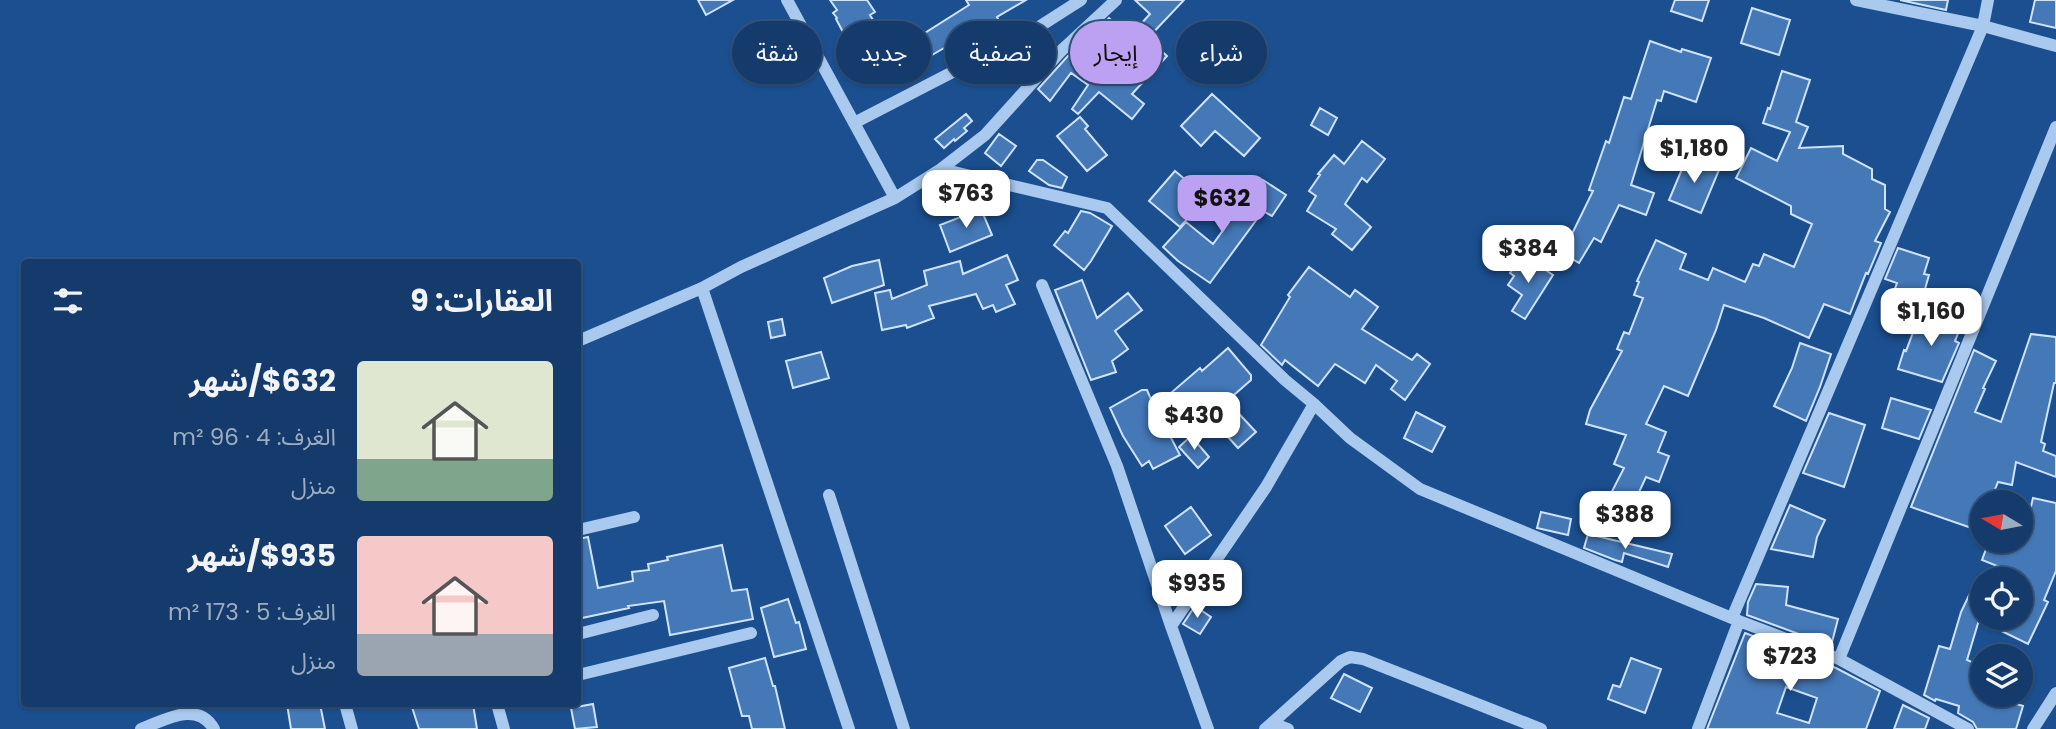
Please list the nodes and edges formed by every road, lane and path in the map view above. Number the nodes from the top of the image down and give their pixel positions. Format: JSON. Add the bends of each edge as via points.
{"nodes":[{"id":1,"x":787,"y":0,"type":"edge"},
{"id":2,"x":1081,"y":0,"type":"edge"},
{"id":3,"x":1116,"y":0,"type":"edge"},
{"id":4,"x":1856,"y":0,"type":"edge"},
{"id":5,"x":1988,"y":0,"type":"edge"},
{"id":6,"x":1983,"y":26,"type":"junction"},
{"id":7,"x":2056,"y":46,"type":"edge"},
{"id":8,"x":854,"y":123,"type":"junction"},
{"id":9,"x":2056,"y":127,"type":"edge"},
{"id":10,"x":941,"y":169,"type":"junction"},
{"id":11,"x":895,"y":198,"type":"junction"},
{"id":12,"x":1042,"y":285,"type":"dead end"},
{"id":13,"x":702,"y":288,"type":"junction"},
{"id":14,"x":581,"y":340,"type":"edge"},
{"id":15,"x":1314,"y":404,"type":"junction"},
{"id":16,"x":829,"y":495,"type":"dead end"},
{"id":17,"x":634,"y":517,"type":"dead end"},
{"id":18,"x":581,"y":529,"type":"edge"},
{"id":19,"x":653,"y":615,"type":"dead end"},
{"id":20,"x":1735,"y":619,"type":"junction"},
{"id":21,"x":1171,"y":626,"type":"junction"},
{"id":22,"x":751,"y":632,"type":"dead end"},
{"id":23,"x":581,"y":633,"type":"edge"},
{"id":24,"x":1839,"y":659,"type":"junction"},
{"id":25,"x":581,"y":674,"type":"edge"},
{"id":26,"x":2056,"y":693,"type":"edge"},
{"id":27,"x":346,"y":707,"type":"edge"},
{"id":28,"x":498,"y":707,"type":"edge"},
{"id":29,"x":1269,"y":726,"type":"edge"},
{"id":30,"x":141,"y":729,"type":"edge"},
{"id":31,"x":214,"y":729,"type":"edge"},
{"id":32,"x":352,"y":729,"type":"edge"},
{"id":33,"x":504,"y":729,"type":"edge"},
{"id":34,"x":849,"y":729,"type":"edge"},
{"id":35,"x":904,"y":729,"type":"edge"},
{"id":36,"x":1208,"y":729,"type":"edge"},
{"id":37,"x":1288,"y":729,"type":"edge"},
{"id":38,"x":1541,"y":729,"type":"edge"},
{"id":39,"x":1698,"y":729,"type":"edge"},
{"id":40,"x":1968,"y":729,"type":"edge"},
{"id":41,"x":2033,"y":729,"type":"edge"}],
"edges":[{"from":1,"to":8,"type":"street"},
{"from":2,"to":8,"type":"street","via":[[1034,30]]},
{"from":3,"to":10,"type":"street","via":[[1061,51],[985,135]]},
{"from":4,"to":6,"type":"street"},
{"from":5,"to":6,"type":"street"},
{"from":6,"to":7,"type":"street"},
{"from":6,"to":20,"type":"street"},
{"from":8,"to":11,"type":"street"},
{"from":9,"to":24,"type":"street"},
{"from":10,"to":11,"type":"street"},
{"from":10,"to":15,"type":"street","via":[[1107,208]]},
{"from":11,"to":13,"type":"street"},
{"from":12,"to":21,"type":"street","via":[[1117,466]]},
{"from":13,"to":14,"type":"street"},
{"from":13,"to":34,"type":"street"},
{"from":15,"to":20,"type":"street","via":[[1350,438],[1420,489]]},
{"from":15,"to":21,"type":"street","via":[[1266,487]]},
{"from":16,"to":35,"type":"street"},
{"from":17,"to":18,"type":"street"},
{"from":19,"to":23,"type":"street"},
{"from":20,"to":24,"type":"street"},
{"from":20,"to":39,"type":"street"},
{"from":21,"to":36,"type":"street"},
{"from":22,"to":25,"type":"street"},
{"from":24,"to":40,"type":"street"},
{"from":26,"to":41,"type":"street"},
{"from":27,"to":32,"type":"street"},
{"from":28,"to":33,"type":"street"},
{"from":29,"to":37,"type":"street"},
{"from":29,"to":38,"type":"street","via":[[1350,657]]},
{"from":30,"to":31,"type":"street","via":[[186,713],[204,717]]}]}
